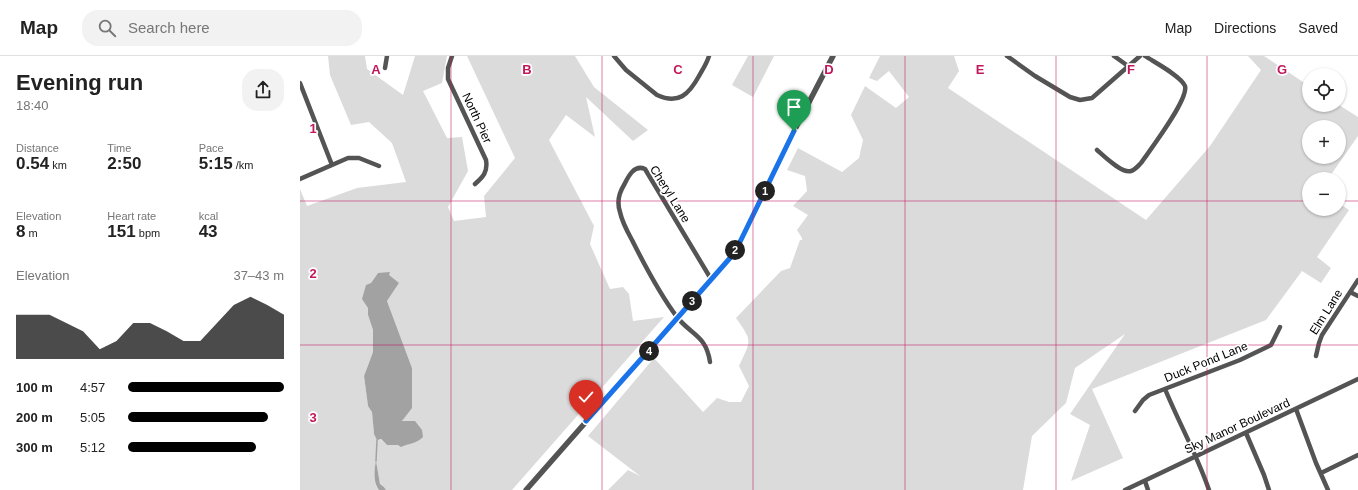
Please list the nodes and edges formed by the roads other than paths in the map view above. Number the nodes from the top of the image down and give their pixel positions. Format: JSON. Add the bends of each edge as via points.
{"nodes":[{"id":1,"x":387,"y":56,"type":"edge"},
{"id":2,"x":452,"y":56,"type":"edge"},
{"id":3,"x":614,"y":56,"type":"edge"},
{"id":4,"x":709,"y":56,"type":"edge"},
{"id":5,"x":833,"y":56,"type":"edge"},
{"id":6,"x":1007,"y":56,"type":"edge"},
{"id":7,"x":1114,"y":56,"type":"edge"},
{"id":8,"x":1140,"y":56,"type":"edge"},
{"id":9,"x":1145,"y":56,"type":"edge"},
{"id":10,"x":1128,"y":66,"type":"junction"},
{"id":11,"x":385,"y":68,"type":"dead end"},
{"id":12,"x":300,"y":83,"type":"edge"},
{"id":13,"x":1097,"y":150,"type":"dead end"},
{"id":14,"x":332,"y":165,"type":"junction"},
{"id":15,"x":378,"y":166,"type":"dead end"},
{"id":16,"x":300,"y":178,"type":"edge"},
{"id":17,"x":475,"y":184,"type":"dead end"},
{"id":18,"x":711,"y":279,"type":"junction"},
{"id":19,"x":1358,"y":280,"type":"edge"},
{"id":20,"x":1350,"y":292,"type":"junction"},
{"id":21,"x":1358,"y":296,"type":"edge"},
{"id":22,"x":678,"y":318,"type":"junction"},
{"id":23,"x":1280,"y":327,"type":"dead end"},
{"id":24,"x":1316,"y":356,"type":"dead end"},
{"id":25,"x":710,"y":362,"type":"dead end"},
{"id":26,"x":1358,"y":379,"type":"edge"},
{"id":27,"x":1165,"y":389,"type":"junction"},
{"id":28,"x":1296,"y":409,"type":"junction"},
{"id":29,"x":1135,"y":411,"type":"dead end"},
{"id":30,"x":1246,"y":433,"type":"junction"},
{"id":31,"x":1358,"y":456,"type":"edge"},
{"id":32,"x":1195,"y":457,"type":"junction"},
{"id":33,"x":1321,"y":473,"type":"junction"},
{"id":34,"x":1144,"y":481,"type":"junction"},
{"id":35,"x":526,"y":490,"type":"edge"},
{"id":36,"x":1125,"y":490,"type":"edge"},
{"id":37,"x":1148,"y":490,"type":"edge"},
{"id":38,"x":1209,"y":490,"type":"edge"},
{"id":39,"x":1268,"y":490,"type":"edge"},
{"id":40,"x":1328,"y":490,"type":"edge"}],
"edges":[{"from":1,"to":11,"type":"street"},
{"from":2,"to":17,"type":"street","name":"North Pier","via":[[448,79],[486,160],[484,175]]},
{"from":3,"to":4,"type":"street","via":[[626,70],[657,95],[675,99],[685,95],[693,87]]},
{"from":5,"to":18,"type":"street","via":[[738,246]]},
{"from":6,"to":10,"type":"street","via":[[1064,94],[1080,100],[1092,98]]},
{"from":7,"to":10,"type":"street"},
{"from":8,"to":10,"type":"street"},
{"from":9,"to":13,"type":"street","via":[[1185,85],[1181,104],[1133,171],[1123,170]]},
{"from":12,"to":14,"type":"street"},
{"from":14,"to":15,"type":"street","via":[[348,158],[358,158]]},
{"from":14,"to":16,"type":"street"},
{"from":18,"to":22,"type":"street"},
{"from":18,"to":22,"type":"street","name":"Cheryl Lane","via":[[645,169],[636,168],[623,186],[618,202],[619,211],[652,278]]},
{"from":19,"to":20,"type":"street","name":"Elm Lane"},
{"from":20,"to":21,"type":"street"},
{"from":20,"to":24,"type":"street","name":"Elm Lane","via":[[1322,335]]},
{"from":22,"to":25,"type":"street","via":[[702,339]]},
{"from":22,"to":35,"type":"street"},
{"from":23,"to":27,"type":"street","name":"Duck Pond Lane","via":[[1271,345]]},
{"from":26,"to":28,"type":"street","name":"Sky Manor Boulevard"},
{"from":27,"to":29,"type":"street","name":"Duck Pond Lane","via":[[1149,395]]},
{"from":27,"to":32,"type":"street"},
{"from":28,"to":30,"type":"street","name":"Sky Manor Boulevard"},
{"from":28,"to":33,"type":"street"},
{"from":30,"to":32,"type":"street","name":"Sky Manor Boulevard"},
{"from":30,"to":39,"type":"street"},
{"from":31,"to":33,"type":"street"},
{"from":32,"to":34,"type":"street","name":"Sky Manor Boulevard"},
{"from":32,"to":38,"type":"street"},
{"from":33,"to":40,"type":"street"},
{"from":34,"to":36,"type":"street","name":"Sky Manor Boulevard"},
{"from":34,"to":37,"type":"street"}]}
